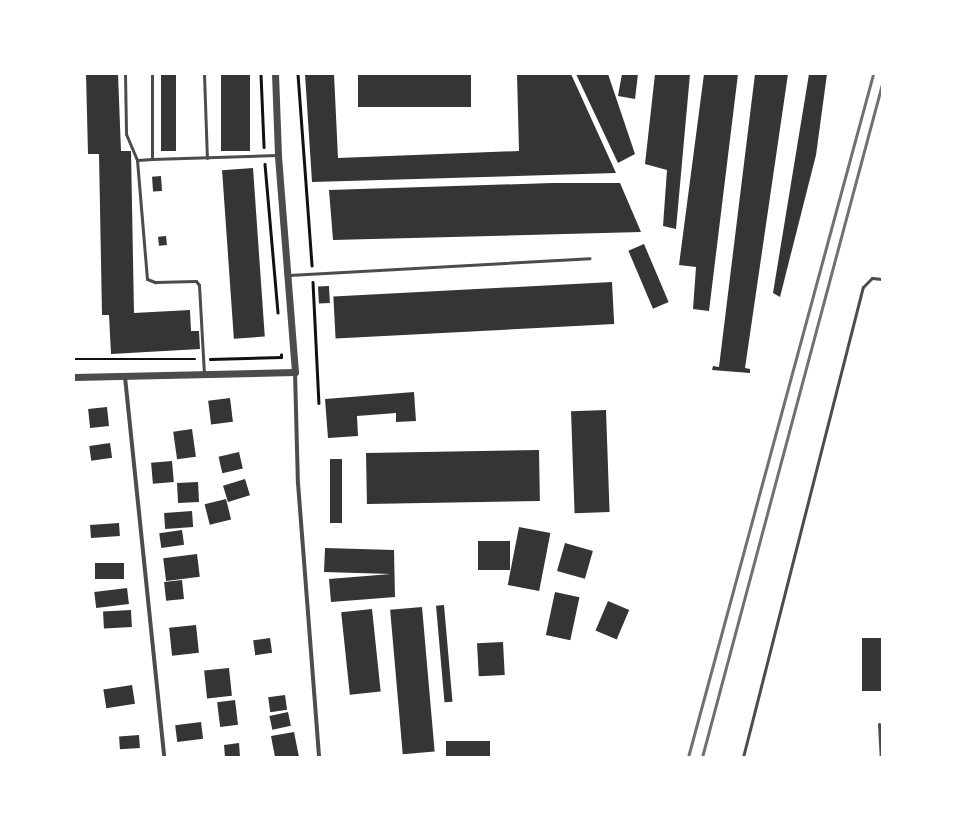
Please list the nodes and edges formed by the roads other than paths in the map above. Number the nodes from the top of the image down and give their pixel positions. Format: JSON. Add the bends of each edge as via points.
{"nodes":[{"id":1,"x":125,"y":74,"type":"edge"},
{"id":2,"x":152,"y":74,"type":"edge"},
{"id":3,"x":204,"y":74,"type":"edge"},
{"id":4,"x":276,"y":74,"type":"edge"},
{"id":5,"x":278,"y":155,"type":"junction"},
{"id":6,"x":206,"y":158,"type":"junction"},
{"id":7,"x":152,"y":159,"type":"junction"},
{"id":8,"x":137,"y":160,"type":"junction"},
{"id":9,"x":590,"y":258,"type":"dead end"},
{"id":10,"x":288,"y":275,"type":"junction"},
{"id":11,"x":882,"y":279,"type":"edge"},
{"id":12,"x":294,"y":372,"type":"junction"},
{"id":13,"x":204,"y":376,"type":"junction"},
{"id":14,"x":74,"y":377,"type":"edge"},
{"id":15,"x":125,"y":377,"type":"junction"},
{"id":16,"x":880,"y":724,"type":"dead end"},
{"id":17,"x":164,"y":757,"type":"edge"},
{"id":18,"x":319,"y":757,"type":"edge"},
{"id":19,"x":743,"y":757,"type":"edge"},
{"id":20,"x":881,"y":757,"type":"edge"}],
"edges":[{"from":1,"to":8,"type":"lane","via":[[126,134]]},
{"from":2,"to":7,"type":"lane"},
{"from":3,"to":6,"type":"lane"},
{"from":4,"to":5,"type":"street"},
{"from":5,"to":6,"type":"lane"},
{"from":5,"to":10,"type":"street"},
{"from":6,"to":7,"type":"lane"},
{"from":7,"to":8,"type":"lane"},
{"from":8,"to":13,"type":"lane","via":[[147,279],[154,282],[196,281]]},
{"from":9,"to":10,"type":"lane"},
{"from":10,"to":12,"type":"street"},
{"from":11,"to":19,"type":"lane","via":[[872,278],[863,287]]},
{"from":12,"to":13,"type":"street"},
{"from":12,"to":18,"type":"street","via":[[298,483]]},
{"from":13,"to":15,"type":"street"},
{"from":14,"to":15,"type":"street"},
{"from":15,"to":17,"type":"street"},
{"from":16,"to":20,"type":"lane"}]}
